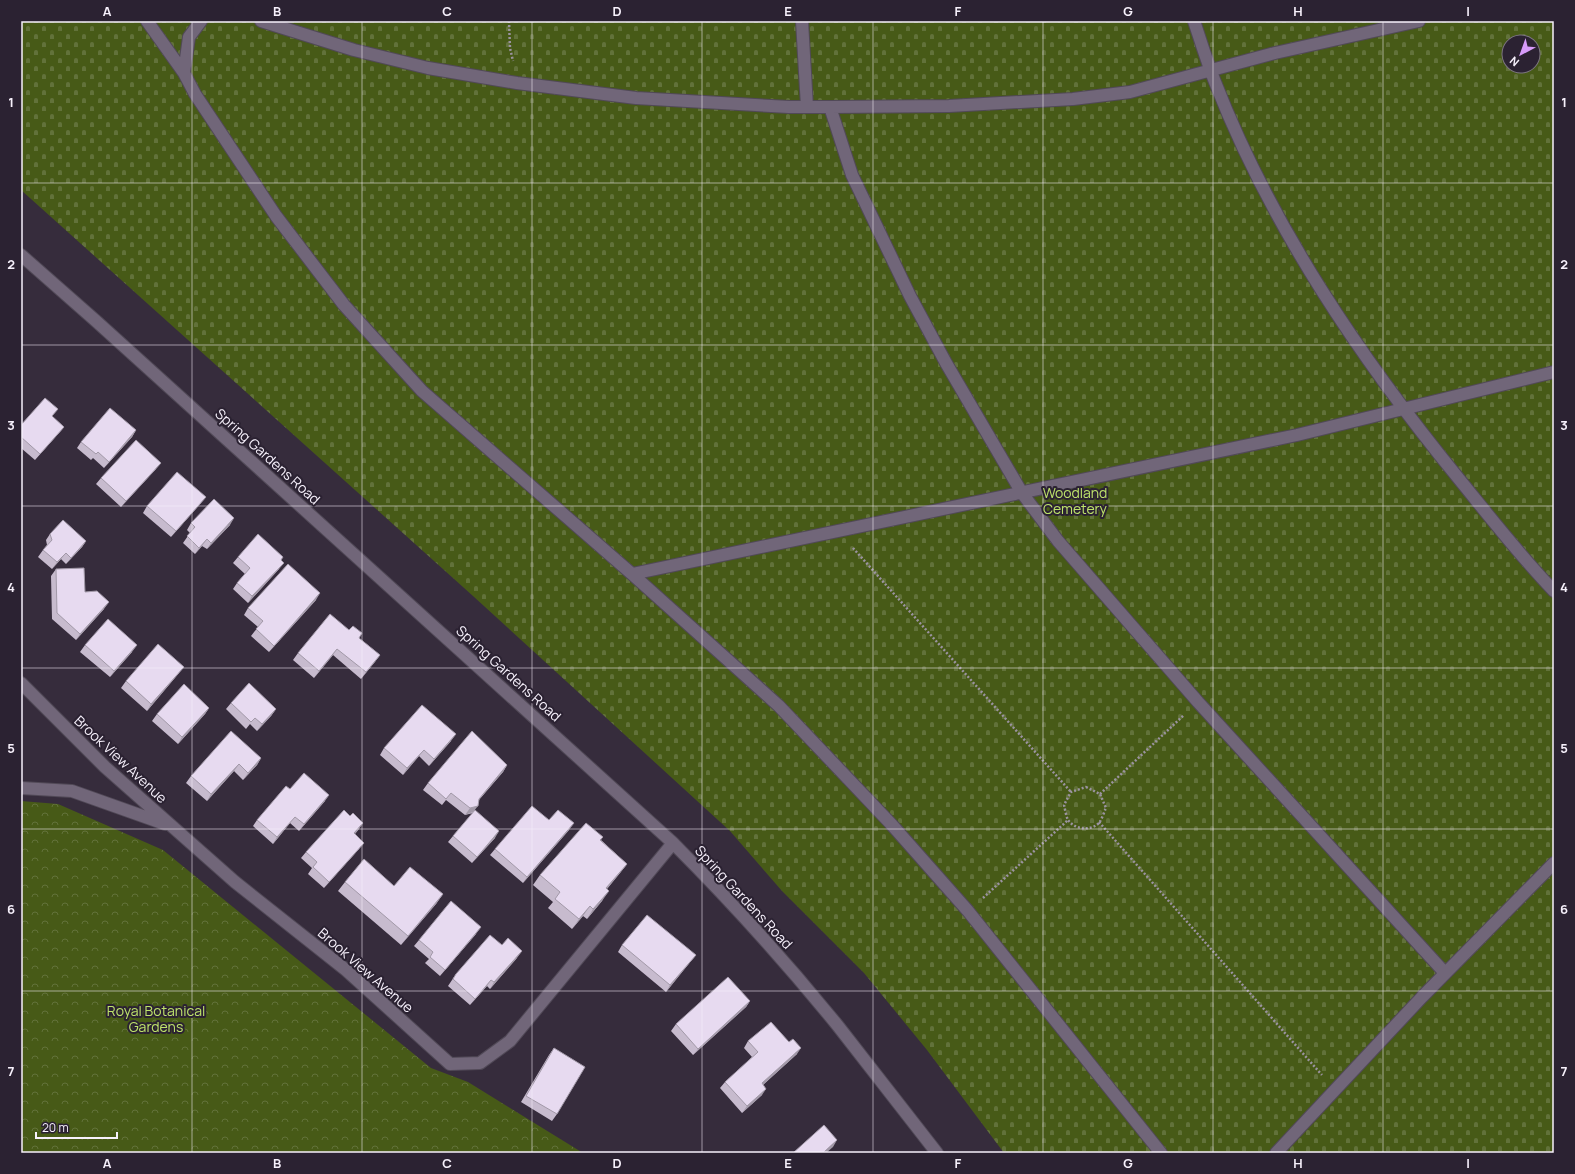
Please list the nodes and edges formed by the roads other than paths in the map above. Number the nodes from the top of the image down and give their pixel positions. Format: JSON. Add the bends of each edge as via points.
{"nodes":[{"id":1,"x":147,"y":21,"type":"edge"},
{"id":2,"x":201,"y":21,"type":"edge"},
{"id":3,"x":262,"y":21,"type":"edge"},
{"id":4,"x":802,"y":21,"type":"edge"},
{"id":5,"x":1194,"y":21,"type":"edge"},
{"id":6,"x":1419,"y":21,"type":"edge"},
{"id":7,"x":1210,"y":71,"type":"junction"},
{"id":8,"x":184,"y":73,"type":"junction"},
{"id":9,"x":807,"y":107,"type":"junction"},
{"id":10,"x":830,"y":108,"type":"junction"},
{"id":11,"x":21,"y":255,"type":"edge"},
{"id":12,"x":1554,"y":372,"type":"edge"},
{"id":13,"x":1404,"y":410,"type":"junction"},
{"id":14,"x":1022,"y":493,"type":"junction"},
{"id":15,"x":632,"y":574,"type":"junction"},
{"id":16,"x":1554,"y":591,"type":"edge"},
{"id":17,"x":21,"y":683,"type":"edge"},
{"id":18,"x":21,"y":788,"type":"edge"},
{"id":19,"x":172,"y":827,"type":"junction"},
{"id":20,"x":673,"y":843,"type":"junction"},
{"id":21,"x":1554,"y":863,"type":"edge"},
{"id":22,"x":1445,"y":974,"type":"junction"},
{"id":23,"x":936,"y":1153,"type":"edge"},
{"id":24,"x":1161,"y":1153,"type":"edge"},
{"id":25,"x":1276,"y":1153,"type":"edge"}],
"edges":[{"from":1,"to":8,"type":"street"},
{"from":2,"to":8,"type":"street","via":[[189,37]]},
{"from":3,"to":9,"type":"street","via":[[354,50],[428,68],[517,83],[636,98]]},
{"from":4,"to":9,"type":"street"},
{"from":5,"to":7,"type":"street"},
{"from":6,"to":7,"type":"street","via":[[1275,53]]},
{"from":7,"to":10,"type":"street","via":[[1130,92],[1073,99],[949,106]]},
{"from":7,"to":13,"type":"street","via":[[1251,164],[1300,255],[1340,320]]},
{"from":8,"to":15,"type":"street","via":[[195,94],[276,216],[344,305],[422,391]]},
{"from":9,"to":10,"type":"street"},
{"from":10,"to":14,"type":"street","via":[[852,175],[910,296]]},
{"from":11,"to":20,"type":"street","name":"Spring Gardens Road"},
{"from":12,"to":13,"type":"street"},
{"from":13,"to":14,"type":"street"},
{"from":13,"to":16,"type":"street","via":[[1525,561]]},
{"from":14,"to":15,"type":"street"},
{"from":14,"to":22,"type":"street","via":[[1058,541],[1198,702]]},
{"from":15,"to":24,"type":"street","via":[[779,706],[892,825],[968,912]]},
{"from":17,"to":19,"type":"street","name":"Brook View Avenue","via":[[105,767]]},
{"from":18,"to":19,"type":"street","via":[[72,791]]},
{"from":19,"to":20,"type":"street","name":"Brook View Avenue","via":[[235,882],[346,970],[450,1064],[480,1063],[510,1041]]},
{"from":20,"to":23,"type":"street","name":"Spring Gardens Road","via":[[782,959],[838,1026]]},
{"from":21,"to":22,"type":"street"},
{"from":22,"to":25,"type":"street"}]}
